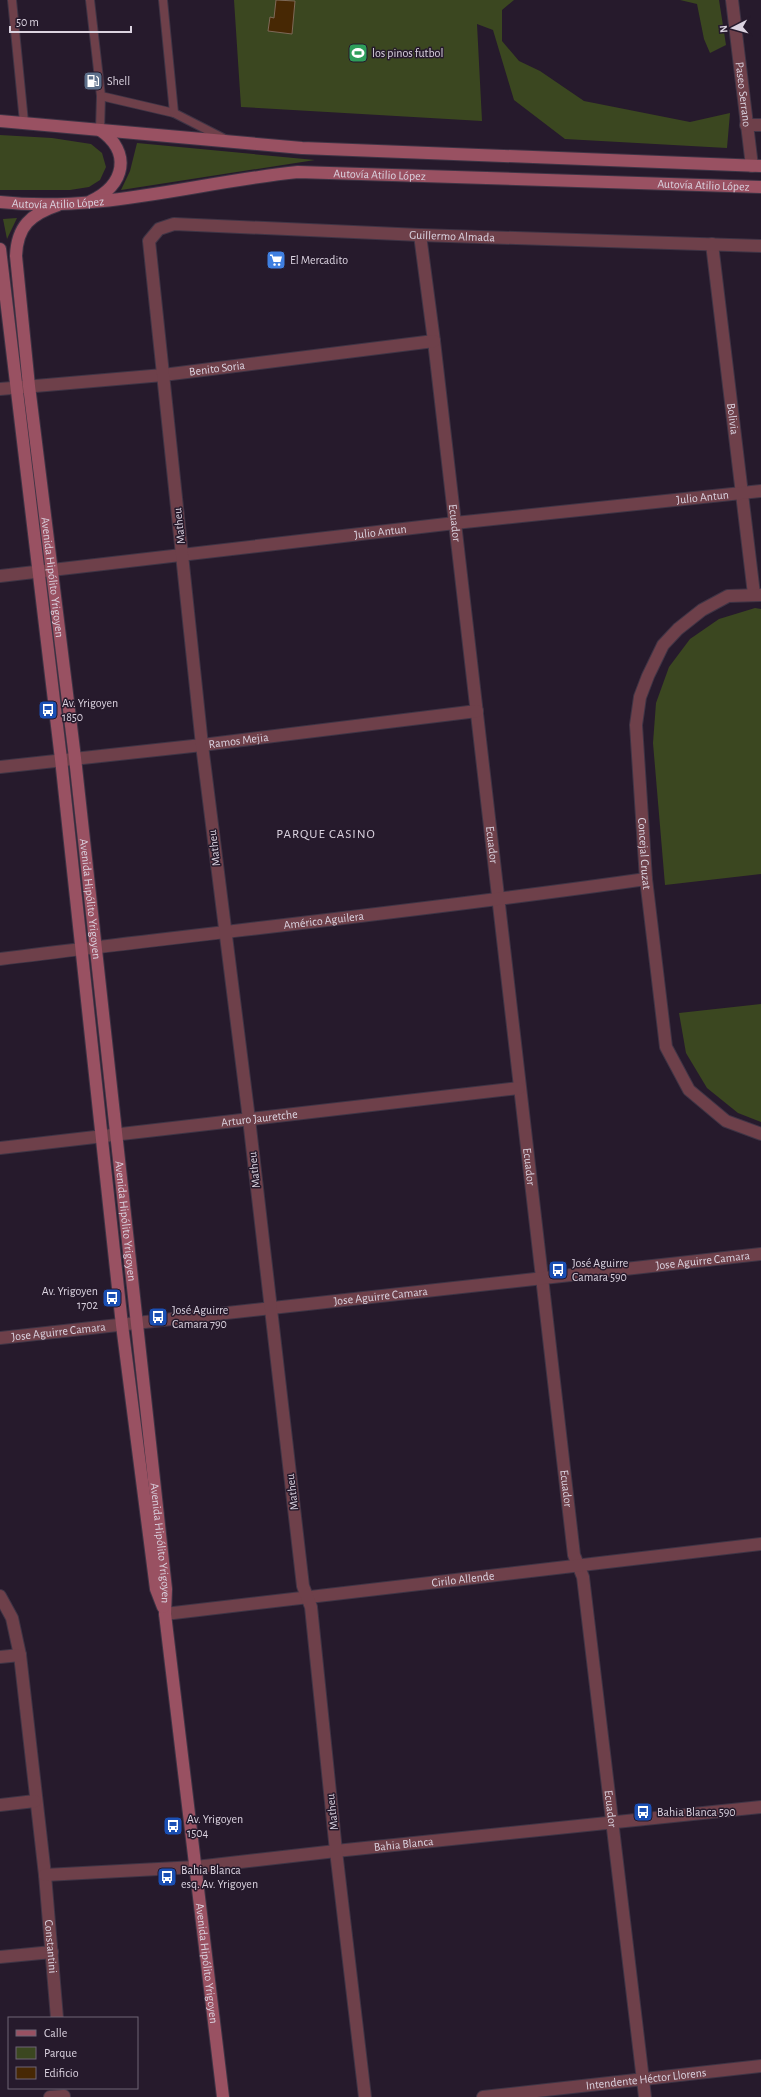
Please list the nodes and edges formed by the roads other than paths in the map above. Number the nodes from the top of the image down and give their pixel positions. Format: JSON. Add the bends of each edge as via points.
{"nodes":[{"id":1,"x":12,"y":0,"type":"edge"},
{"id":2,"x":90,"y":0,"type":"edge"},
{"id":3,"x":163,"y":0,"type":"edge"},
{"id":4,"x":732,"y":0,"type":"edge"},
{"id":5,"x":101,"y":96,"type":"junction"},
{"id":6,"x":174,"y":113,"type":"junction"},
{"id":7,"x":0,"y":121,"type":"edge"},
{"id":8,"x":24,"y":122,"type":"junction"},
{"id":9,"x":746,"y":124,"type":"junction"},
{"id":10,"x":761,"y":125,"type":"edge"},
{"id":11,"x":100,"y":130,"type":"junction"},
{"id":12,"x":235,"y":143,"type":"junction"},
{"id":13,"x":757,"y":166,"type":"edge"},
{"id":14,"x":761,"y":187,"type":"edge"},
{"id":15,"x":0,"y":202,"type":"edge"},
{"id":16,"x":89,"y":203,"type":"junction"},
{"id":17,"x":58,"y":204,"type":"junction"},
{"id":18,"x":420,"y":235,"type":"junction"},
{"id":19,"x":149,"y":241,"type":"joint"},
{"id":20,"x":712,"y":244,"type":"junction"},
{"id":21,"x":761,"y":246,"type":"edge"},
{"id":22,"x":0,"y":249,"type":"edge"},
{"id":23,"x":434,"y":341,"type":"junction"},
{"id":24,"x":163,"y":375,"type":"junction"},
{"id":25,"x":29,"y":386,"type":"junction"},
{"id":26,"x":16,"y":388,"type":"junction"},
{"id":27,"x":0,"y":389,"type":"edge"},
{"id":28,"x":761,"y":491,"type":"edge"},
{"id":29,"x":742,"y":493,"type":"junction"},
{"id":30,"x":455,"y":523,"type":"junction"},
{"id":31,"x":182,"y":555,"type":"junction"},
{"id":32,"x":52,"y":569,"type":"junction"},
{"id":33,"x":39,"y":571,"type":"junction"},
{"id":34,"x":0,"y":576,"type":"edge"},
{"id":35,"x":758,"y":595,"type":"edge"},
{"id":36,"x":477,"y":711,"type":"junction"},
{"id":37,"x":202,"y":745,"type":"junction"},
{"id":38,"x":75,"y":758,"type":"junction"},
{"id":39,"x":61,"y":760,"type":"junction"},
{"id":40,"x":0,"y":767,"type":"edge"},
{"id":41,"x":646,"y":879,"type":"junction"},
{"id":42,"x":497,"y":900,"type":"junction"},
{"id":43,"x":224,"y":930,"type":"junction"},
{"id":44,"x":96,"y":947,"type":"junction"},
{"id":45,"x":82,"y":948,"type":"junction"},
{"id":46,"x":0,"y":959,"type":"edge"},
{"id":47,"x":519,"y":1088,"type":"junction"},
{"id":48,"x":249,"y":1119,"type":"junction"},
{"id":49,"x":115,"y":1134,"type":"junction"},
{"id":50,"x":761,"y":1134,"type":"edge"},
{"id":51,"x":101,"y":1137,"type":"junction"},
{"id":52,"x":0,"y":1148,"type":"edge"},
{"id":53,"x":761,"y":1254,"type":"edge"},
{"id":54,"x":543,"y":1277,"type":"junction"},
{"id":55,"x":270,"y":1307,"type":"junction"},
{"id":56,"x":136,"y":1323,"type":"junction"},
{"id":57,"x":122,"y":1325,"type":"junction"},
{"id":58,"x":0,"y":1338,"type":"edge"},
{"id":59,"x":761,"y":1544,"type":"edge"},
{"id":60,"x":579,"y":1565,"type":"junction"},
{"id":61,"x":0,"y":1596,"type":"edge"},
{"id":62,"x":308,"y":1597,"type":"junction"},
{"id":63,"x":165,"y":1614,"type":"junction"},
{"id":64,"x":20,"y":1655,"type":"junction"},
{"id":65,"x":0,"y":1657,"type":"edge"},
{"id":66,"x":35,"y":1801,"type":"junction"},
{"id":67,"x":0,"y":1805,"type":"edge"},
{"id":68,"x":761,"y":1807,"type":"edge"},
{"id":69,"x":613,"y":1824,"type":"junction"},
{"id":70,"x":336,"y":1851,"type":"junction"},
{"id":71,"x":196,"y":1867,"type":"junction"},
{"id":72,"x":45,"y":1875,"type":"junction"},
{"id":73,"x":52,"y":1952,"type":"junction"},
{"id":74,"x":0,"y":1957,"type":"edge"},
{"id":75,"x":57,"y":2017,"type":"edge"},
{"id":76,"x":761,"y":2066,"type":"edge"},
{"id":77,"x":643,"y":2080,"type":"junction"},
{"id":78,"x":64,"y":2094,"type":"edge"},
{"id":79,"x":50,"y":2097,"type":"edge"},
{"id":80,"x":224,"y":2097,"type":"edge"},
{"id":81,"x":365,"y":2097,"type":"edge"},
{"id":82,"x":483,"y":2097,"type":"edge"},
{"id":83,"x":645,"y":2097,"type":"edge"}],
"edges":[{"from":1,"to":8,"type":"lane"},
{"from":2,"to":5,"type":"lane"},
{"from":3,"to":6,"type":"lane"},
{"from":4,"to":9,"type":"street","name":"Paseo Serrano"},
{"from":5,"to":6,"type":"lane"},
{"from":5,"to":11,"type":"lane"},
{"from":6,"to":12,"type":"lane"},
{"from":7,"to":8,"type":"main road","name":"Autovía Atilio López"},
{"from":8,"to":11,"type":"main road","name":"Autovía Atilio López"},
{"from":9,"to":10,"type":"street"},
{"from":9,"to":13,"type":"street","name":"Paseo Serrano"},
{"from":11,"to":12,"type":"main road","name":"Autovía Atilio López"},
{"from":11,"to":16,"type":"main road","via":[[109,136],[120,152],[119,174],[109,191]]},
{"from":12,"to":13,"type":"main road","name":"Autovía Atilio López","via":[[379,152]]},
{"from":14,"to":16,"type":"main road","name":"Autovía Atilio López","via":[[298,172],[254,177],[130,199]]},
{"from":15,"to":17,"type":"main road","name":"Autovía Atilio López"},
{"from":16,"to":17,"type":"main road","name":"Autovía Atilio López"},
{"from":17,"to":25,"type":"main road","name":"Avenida Hipólito Yrigoyen","via":[[40,211],[30,220],[21,229],[17,241],[17,271]]},
{"from":18,"to":19,"type":"street","name":"Guillermo Almada","via":[[174,224],[159,229]]},
{"from":18,"to":20,"type":"street","name":"Guillermo Almada"},
{"from":18,"to":23,"type":"street","name":"Ecuador"},
{"from":19,"to":24,"type":"street","name":"Matheu"},
{"from":20,"to":21,"type":"street","name":"Guillermo Almada"},
{"from":20,"to":29,"type":"street","name":"Bolivia"},
{"from":22,"to":26,"type":"main road","name":"Avenida Hipólito Yrigoyen"},
{"from":23,"to":24,"type":"street","name":"Benito Soria"},
{"from":23,"to":30,"type":"street","name":"Ecuador"},
{"from":24,"to":25,"type":"street","name":"Benito Soria"},
{"from":24,"to":31,"type":"street","name":"Matheu"},
{"from":25,"to":26,"type":"street","name":"Benito Soria"},
{"from":25,"to":32,"type":"main road","name":"Avenida Hipólito Yrigoyen"},
{"from":26,"to":27,"type":"street","name":"Benito Soria"},
{"from":26,"to":33,"type":"main road","name":"Avenida Hipólito Yrigoyen"},
{"from":28,"to":29,"type":"street","name":"Julio Antun"},
{"from":29,"to":30,"type":"street","name":"Julio Antun"},
{"from":29,"to":35,"type":"street","name":"Bolivia"},
{"from":30,"to":31,"type":"street","name":"Julio Antun"},
{"from":30,"to":36,"type":"street","name":"Ecuador"},
{"from":31,"to":32,"type":"street","name":"Julio Antun"},
{"from":31,"to":37,"type":"street","name":"Matheu"},
{"from":32,"to":33,"type":"street","name":"Julio Antun"},
{"from":32,"to":38,"type":"main road","name":"Avenida Hipólito Yrigoyen"},
{"from":33,"to":34,"type":"street","name":"Julio Antun"},
{"from":33,"to":39,"type":"main road","name":"Avenida Hipólito Yrigoyen"},
{"from":35,"to":41,"type":"street","name":"Concejal Cruzat","via":[[728,596],[702,610],[678,629],[663,645],[640,697],[636,725]]},
{"from":36,"to":37,"type":"street","name":"Ramos Mejia"},
{"from":36,"to":42,"type":"street","name":"Ecuador"},
{"from":37,"to":38,"type":"street","name":"Ramos Mejia"},
{"from":37,"to":43,"type":"street","name":"Matheu"},
{"from":38,"to":39,"type":"street","name":"Ramos Mejia"},
{"from":38,"to":44,"type":"main road","name":"Avenida Hipólito Yrigoyen"},
{"from":39,"to":40,"type":"street","name":"Ramos Mejia"},
{"from":39,"to":45,"type":"main road","name":"Avenida Hipólito Yrigoyen"},
{"from":41,"to":42,"type":"street","name":"Américo Aguilera"},
{"from":41,"to":50,"type":"street","name":"Concejal Cruzat","via":[[666,1047],[689,1090],[726,1121]]},
{"from":42,"to":43,"type":"street","name":"Américo Aguilera"},
{"from":42,"to":47,"type":"street","name":"Ecuador"},
{"from":43,"to":44,"type":"street","name":"Américo Aguilera"},
{"from":43,"to":48,"type":"street","name":"Matheu"},
{"from":44,"to":45,"type":"street","name":"Américo Aguilera"},
{"from":44,"to":49,"type":"main road","name":"Avenida Hipólito Yrigoyen"},
{"from":45,"to":46,"type":"street","name":"Américo Aguilera"},
{"from":45,"to":51,"type":"main road","name":"Avenida Hipólito Yrigoyen"},
{"from":47,"to":48,"type":"street","name":"Arturo Jauretche"},
{"from":47,"to":54,"type":"street","name":"Ecuador"},
{"from":48,"to":49,"type":"street","name":"Arturo Jauretche"},
{"from":48,"to":55,"type":"street","name":"Matheu"},
{"from":49,"to":51,"type":"street","name":"Arturo Jauretche"},
{"from":49,"to":56,"type":"main road","name":"Avenida Hipólito Yrigoyen"},
{"from":51,"to":52,"type":"street","name":"Arturo Jauretche"},
{"from":51,"to":57,"type":"main road","name":"Avenida Hipólito Yrigoyen"},
{"from":53,"to":54,"type":"street","name":"Jose Aguirre Camara"},
{"from":54,"to":55,"type":"street","name":"Jose Aguirre Camara"},
{"from":54,"to":60,"type":"street","name":"Ecuador","via":[[574,1555]]},
{"from":55,"to":56,"type":"street","name":"Jose Aguirre Camara"},
{"from":55,"to":62,"type":"street","name":"Matheu","via":[[303,1586]]},
{"from":56,"to":57,"type":"street","name":"Jose Aguirre Camara"},
{"from":56,"to":63,"type":"main road","name":"Avenida Hipólito Yrigoyen","via":[[166,1589]]},
{"from":57,"to":58,"type":"street","name":"Jose Aguirre Camara"},
{"from":57,"to":63,"type":"main road","name":"Avenida Hipólito Yrigoyen","via":[[156,1589]]},
{"from":59,"to":60,"type":"street","name":"Cirilo Allende"},
{"from":60,"to":62,"type":"street","name":"Cirilo Allende"},
{"from":60,"to":69,"type":"street","name":"Ecuador","via":[[583,1577]]},
{"from":61,"to":64,"type":"street","name":"Constantini","via":[[12,1618]]},
{"from":62,"to":63,"type":"street","name":"Cirilo Allende"},
{"from":62,"to":70,"type":"street","name":"Matheu"},
{"from":63,"to":71,"type":"main road","name":"Avenida Hipólito Yrigoyen"},
{"from":64,"to":65,"type":"street"},
{"from":64,"to":66,"type":"street","name":"Constantini"},
{"from":66,"to":67,"type":"street"},
{"from":66,"to":72,"type":"street","name":"Constantini"},
{"from":68,"to":69,"type":"street","name":"Bahia Blanca"},
{"from":69,"to":70,"type":"street","name":"Bahia Blanca"},
{"from":69,"to":77,"type":"street","name":"Ecuador"},
{"from":70,"to":71,"type":"street","name":"Bahia Blanca"},
{"from":70,"to":81,"type":"street","name":"Matheu"},
{"from":71,"to":72,"type":"street","name":"Bahia Blanca"},
{"from":71,"to":80,"type":"main road","name":"Avenida Hipólito Yrigoyen"},
{"from":72,"to":73,"type":"street","name":"Constantini"},
{"from":73,"to":74,"type":"street"},
{"from":73,"to":75,"type":"street","name":"Constantini"},
{"from":76,"to":77,"type":"street","name":"Intendente Héctor Llorens"},
{"from":77,"to":82,"type":"street","name":"Intendente Héctor Llorens"},
{"from":77,"to":83,"type":"street","name":"Ecuador"},
{"from":78,"to":79,"type":"street"}]}
